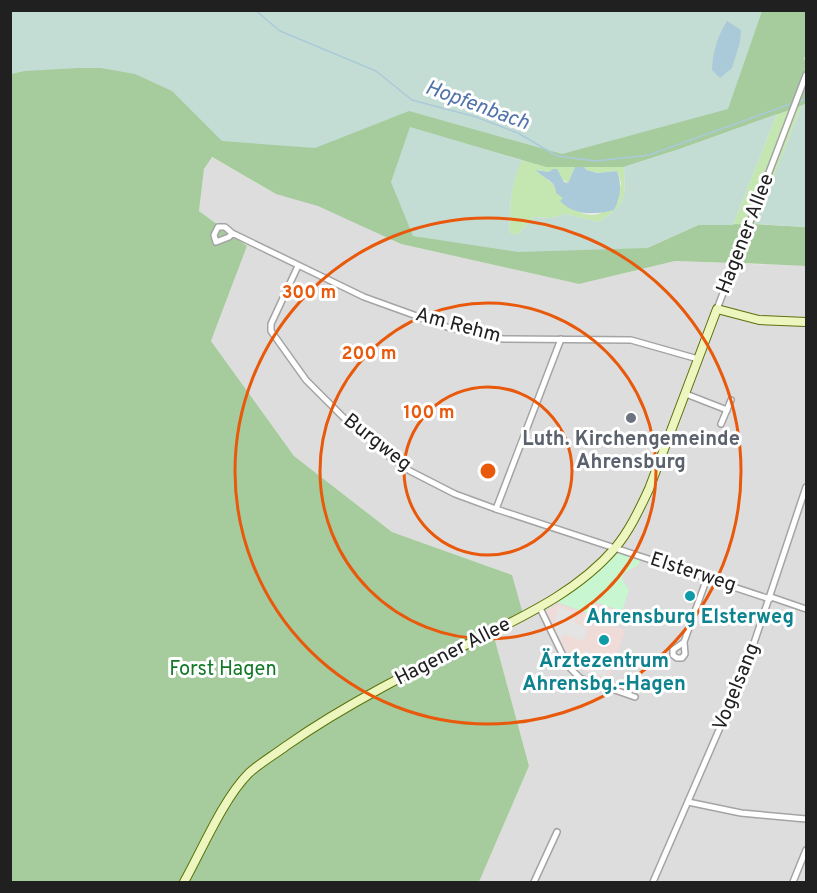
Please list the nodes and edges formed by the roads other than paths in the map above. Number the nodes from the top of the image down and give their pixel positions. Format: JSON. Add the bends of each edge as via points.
{"nodes":[{"id":1,"x":807,"y":75,"type":"edge"},
{"id":2,"x":232,"y":233,"type":"dead end"},
{"id":3,"x":298,"y":266,"type":"junction"},
{"id":4,"x":717,"y":309,"type":"junction"},
{"id":5,"x":807,"y":322,"type":"edge"},
{"id":6,"x":561,"y":339,"type":"junction"},
{"id":7,"x":698,"y":359,"type":"junction"},
{"id":8,"x":686,"y":394,"type":"junction"},
{"id":9,"x":730,"y":400,"type":"dead end"},
{"id":10,"x":727,"y":410,"type":"junction"},
{"id":11,"x":721,"y":424,"type":"dead end"},
{"id":12,"x":807,"y":487,"type":"edge"},
{"id":13,"x":496,"y":509,"type":"junction"},
{"id":14,"x":615,"y":547,"type":"junction"},
{"id":15,"x":706,"y":578,"type":"junction"},
{"id":16,"x":770,"y":598,"type":"junction"},
{"id":17,"x":540,"y":608,"type":"junction"},
{"id":18,"x":807,"y":609,"type":"edge"},
{"id":19,"x":684,"y":642,"type":"dead end"},
{"id":20,"x":635,"y":697,"type":"dead end"},
{"id":21,"x":688,"y":802,"type":"junction"},
{"id":22,"x":807,"y":819,"type":"edge"},
{"id":23,"x":557,"y":832,"type":"dead end"},
{"id":24,"x":807,"y":850,"type":"edge"},
{"id":25,"x":184,"y":882,"type":"edge"},
{"id":26,"x":534,"y":882,"type":"edge"},
{"id":27,"x":653,"y":882,"type":"edge"},
{"id":28,"x":793,"y":882,"type":"edge"}],
"edges":[{"from":1,"to":4,"type":"street","name":"Hagener Allee"},
{"from":2,"to":3,"type":"street","name":"Am Rehm"},
{"from":3,"to":6,"type":"street","name":"Am Rehm","via":[[364,297],[450,328],[503,339]]},
{"from":3,"to":13,"type":"street","name":"Burgweg","via":[[271,331],[306,380],[392,459],[455,494]]},
{"from":4,"to":5,"type":"street","via":[[759,320]]},
{"from":4,"to":7,"type":"street","name":"Hagener Allee"},
{"from":6,"to":7,"type":"street","name":"Am Rehm","via":[[631,340]]},
{"from":6,"to":13,"type":"street"},
{"from":7,"to":8,"type":"street","name":"Hagener Allee"},
{"from":8,"to":10,"type":"street"},
{"from":8,"to":14,"type":"street","name":"Hagener Allee","via":[[636,518]]},
{"from":9,"to":10,"type":"street"},
{"from":10,"to":11,"type":"street"},
{"from":12,"to":16,"type":"street","name":"Vogelsang"},
{"from":13,"to":14,"type":"street","name":"Burgweg"},
{"from":14,"to":15,"type":"street","name":"Elsterweg"},
{"from":14,"to":17,"type":"street","name":"Hagener Allee","via":[[581,579]]},
{"from":15,"to":16,"type":"street","name":"Elsterweg"},
{"from":15,"to":19,"type":"street"},
{"from":16,"to":18,"type":"street","name":"Elsterweg"},
{"from":16,"to":21,"type":"street","name":"Vogelsang","via":[[737,691]]},
{"from":17,"to":20,"type":"street","via":[[568,666],[580,678]]},
{"from":17,"to":25,"type":"street","name":"Hagener Allee","via":[[316,725],[263,763],[228,801]]},
{"from":21,"to":22,"type":"street","via":[[741,813]]},
{"from":21,"to":27,"type":"street","name":"Vogelsang"},
{"from":23,"to":26,"type":"street"},
{"from":24,"to":28,"type":"street"}]}
